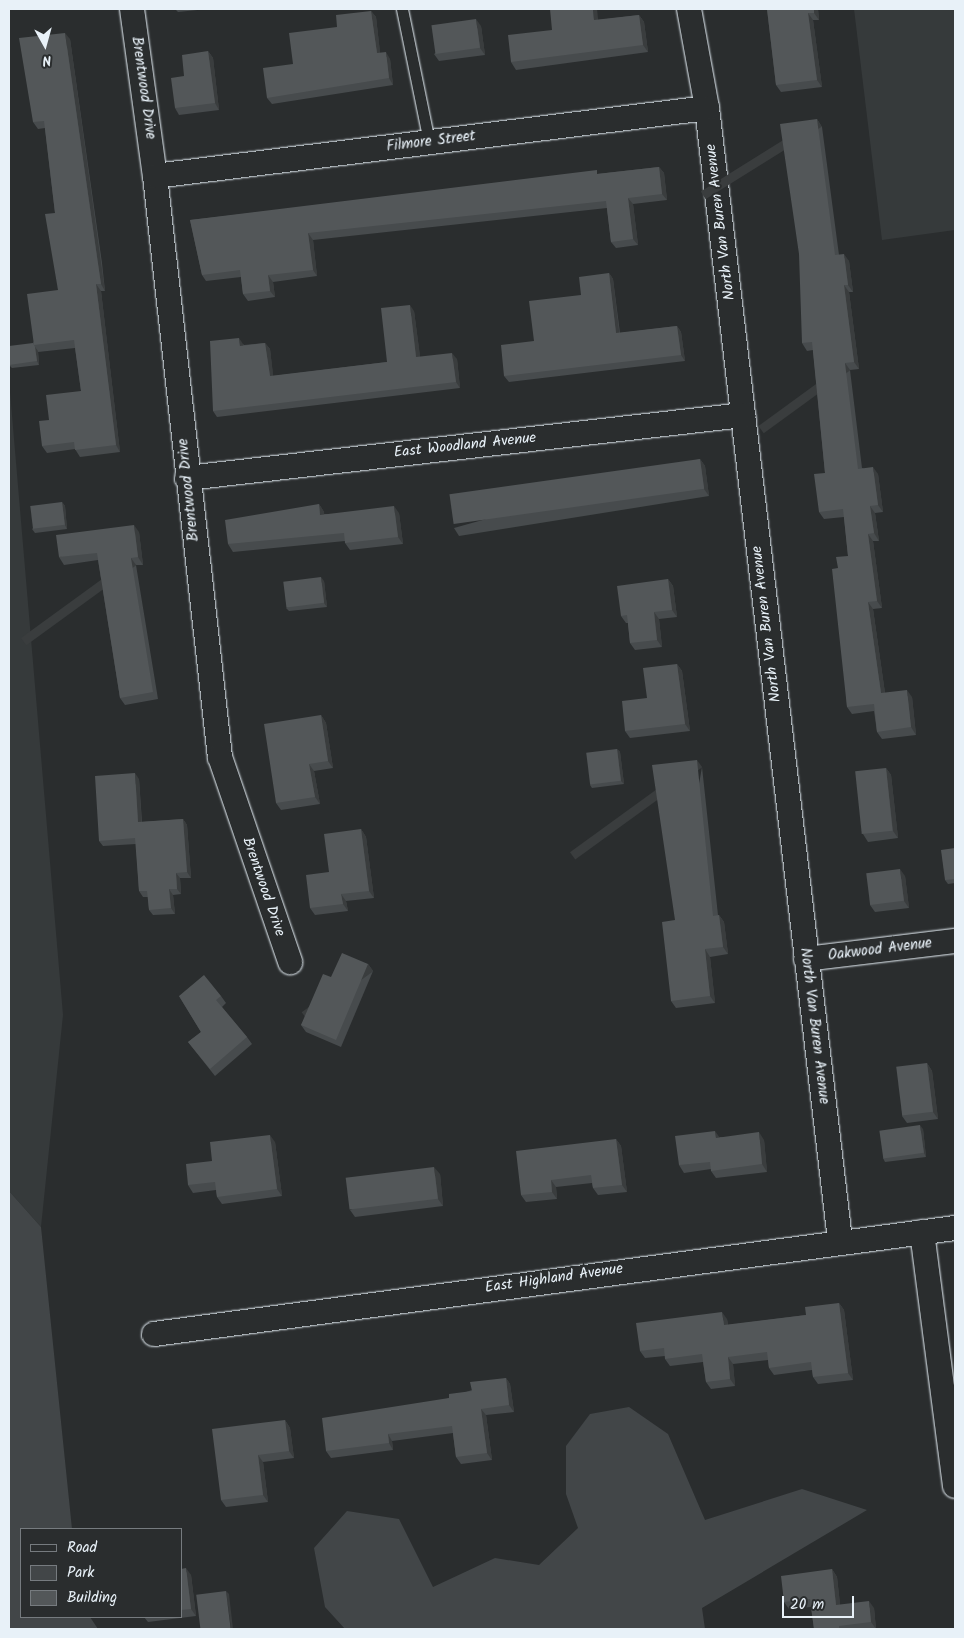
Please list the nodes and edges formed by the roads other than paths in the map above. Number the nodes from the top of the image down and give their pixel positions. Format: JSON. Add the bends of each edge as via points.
{"nodes":[{"id":1,"x":132,"y":9,"type":"edge"},
{"id":2,"x":402,"y":9,"type":"edge"},
{"id":3,"x":689,"y":9,"type":"edge"},
{"id":4,"x":707,"y":108,"type":"junction"},
{"id":5,"x":429,"y":142,"type":"junction"},
{"id":6,"x":155,"y":176,"type":"junction"},
{"id":7,"x":744,"y":415,"type":"junction"},
{"id":8,"x":187,"y":478,"type":"junction"},
{"id":9,"x":955,"y":941,"type":"edge"},
{"id":10,"x":806,"y":958,"type":"junction"},
{"id":11,"x":290,"y":962,"type":"dead end"},
{"id":12,"x":955,"y":1228,"type":"edge"},
{"id":13,"x":922,"y":1232,"type":"junction"},
{"id":14,"x":840,"y":1240,"type":"junction"},
{"id":15,"x":154,"y":1334,"type":"dead end"},
{"id":16,"x":955,"y":1486,"type":"edge"}],
"edges":[{"from":1,"to":6,"type":"street","name":"Brentwood Drive"},
{"from":2,"to":5,"type":"lane"},
{"from":3,"to":4,"type":"street","name":"North Van Buren Avenue"},
{"from":4,"to":5,"type":"street","name":"Filmore Street"},
{"from":4,"to":7,"type":"street","name":"North Van Buren Avenue"},
{"from":5,"to":6,"type":"street","name":"Filmore Street"},
{"from":6,"to":8,"type":"street","name":"Brentwood Drive"},
{"from":7,"to":8,"type":"street","name":"East Woodland Avenue"},
{"from":7,"to":10,"type":"street","name":"North Van Buren Avenue"},
{"from":8,"to":11,"type":"street","name":"Brentwood Drive","via":[[220,758]]},
{"from":9,"to":10,"type":"street","name":"Oakwood Avenue"},
{"from":10,"to":14,"type":"street","name":"North Van Buren Avenue"},
{"from":12,"to":13,"type":"street","name":"East Highland Avenue"},
{"from":13,"to":14,"type":"street","name":"East Highland Avenue"},
{"from":13,"to":16,"type":"street"},
{"from":14,"to":15,"type":"street","name":"East Highland Avenue"}]}
